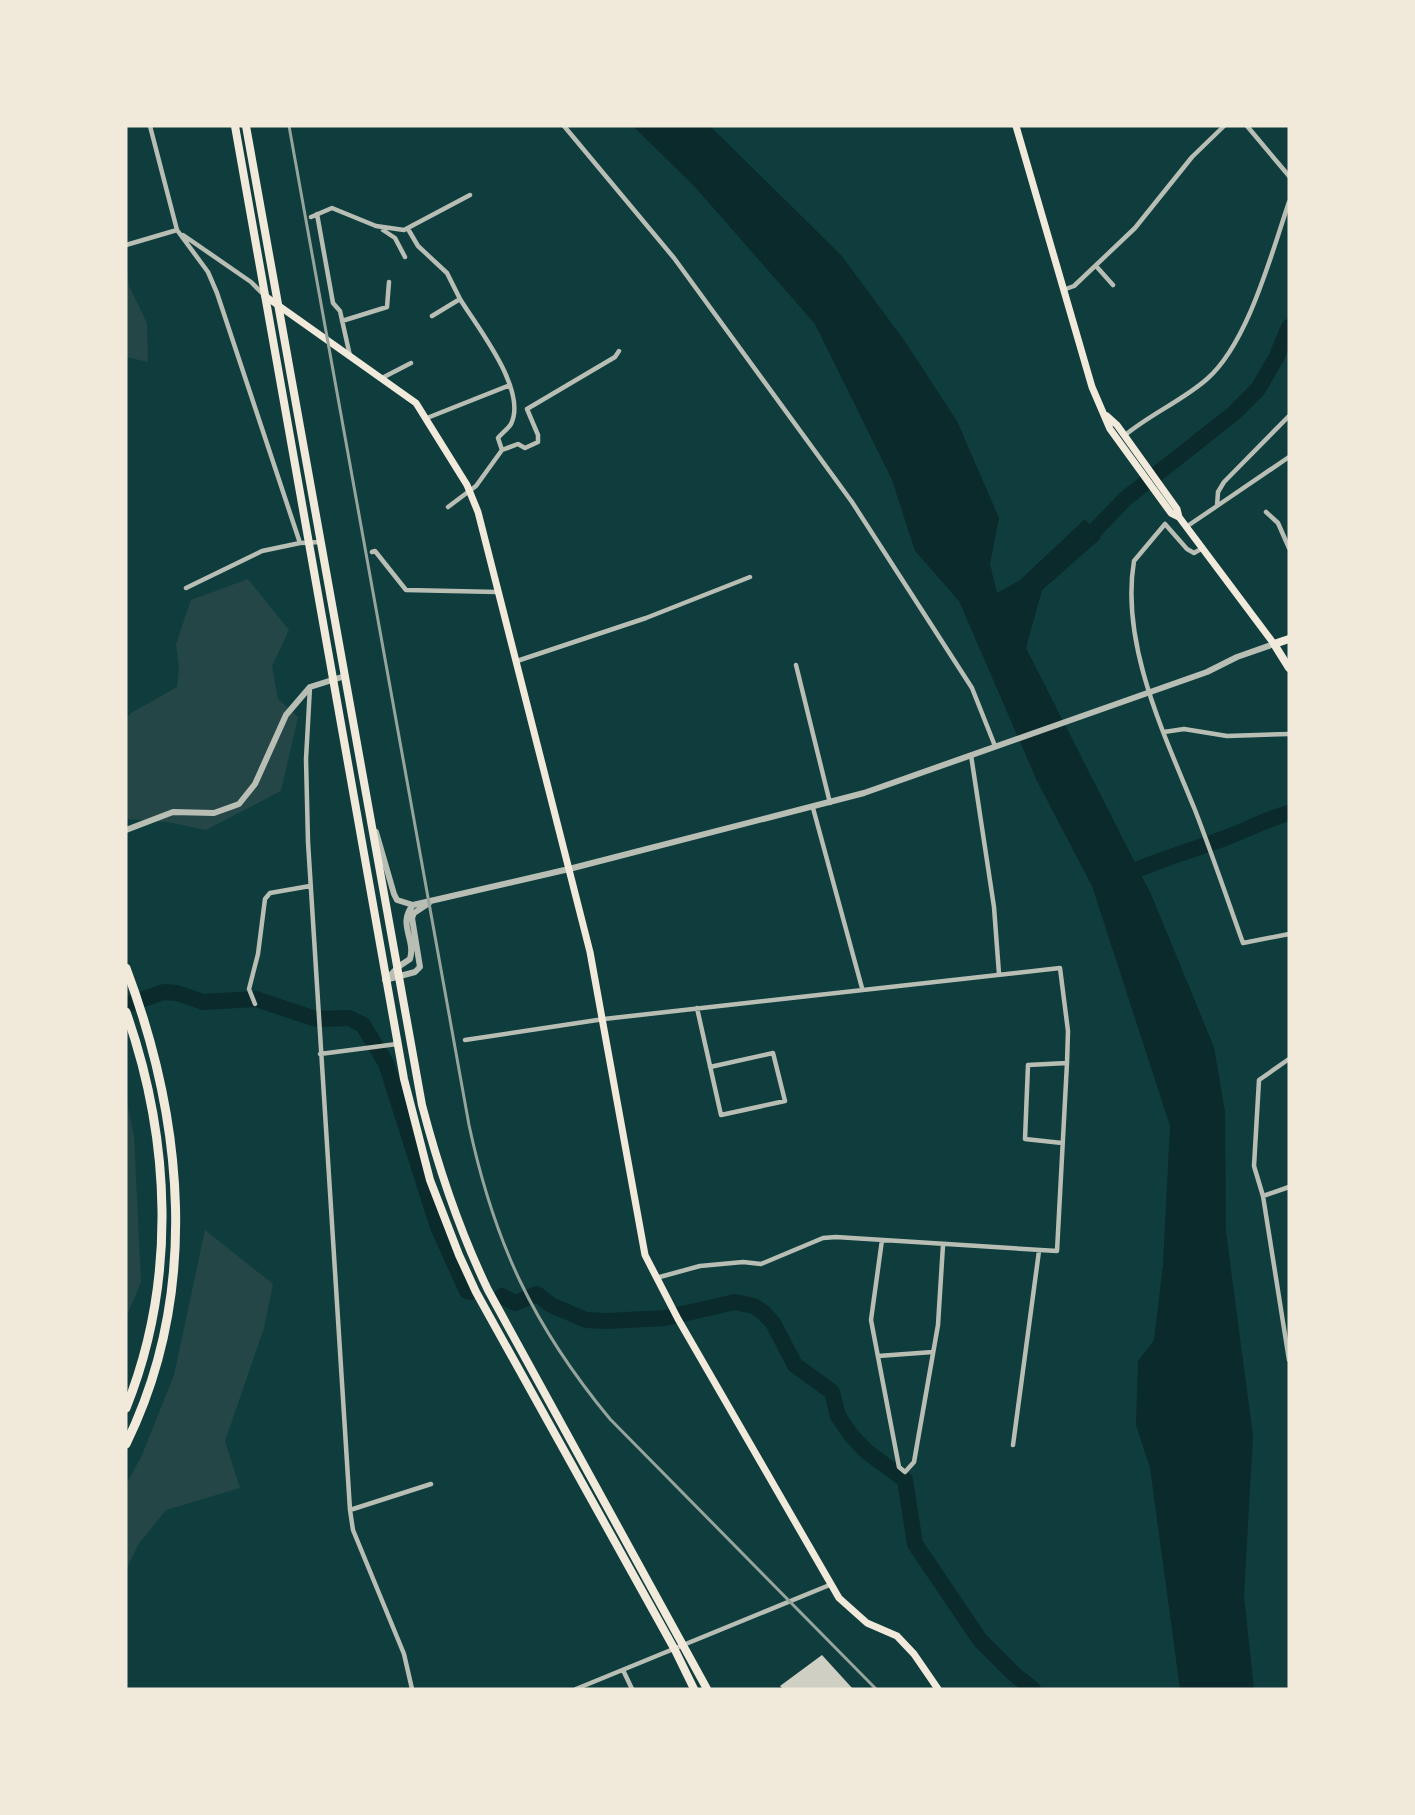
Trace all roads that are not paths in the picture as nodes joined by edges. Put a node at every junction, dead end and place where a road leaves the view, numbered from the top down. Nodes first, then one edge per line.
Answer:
1 (150, 126) edge
2 (235, 126) edge
3 (246, 126) edge
4 (564, 126) edge
5 (1016, 126) edge
6 (1224, 126) edge
7 (1247, 126) edge
8 (1289, 176) edge
9 (470, 195) dead end
10 (1289, 202) edge
11 (317, 214) junction
12 (311, 217) dead end
13 (381, 227) junction
14 (408, 229) junction
15 (177, 230) junction
16 (126, 245) edge
17 (405, 257) dead end
18 (1096, 266) junction
19 (389, 282) dead end
20 (1113, 285) dead end
21 (1063, 290) junction
22 (265, 296) junction
23 (460, 299) junction
24 (277, 307) junction
25 (432, 316) dead end
26 (342, 321) junction
27 (619, 351) dead end
28 (350, 356) junction
29 (411, 363) dead end
30 (382, 378) junction
31 (510, 385) junction
32 (1289, 416) edge
33 (427, 418) junction
34 (1124, 441) junction
35 (502, 450) junction
36 (1289, 458) edge
37 (470, 492) junction
38 (1217, 506) junction
39 (448, 507) dead end
40 (1266, 512) dead end
41 (1185, 527) junction
42 (321, 542) junction
43 (300, 543) junction
44 (309, 543) junction
45 (1289, 548) edge
46 (1201, 549) junction
47 (372, 552) dead end
48 (750, 577) dead end
49 (186, 588) dead end
50 (498, 592) junction
51 (1289, 639) edge
52 (1274, 644) junction
53 (517, 661) junction
54 (796, 665) dead end
55 (1289, 668) edge
56 (345, 676) junction
57 (333, 678) junction
58 (310, 687) junction
59 (1149, 692) junction
60 (1164, 732) junction
61 (1289, 734) edge
62 (995, 746) junction
63 (971, 755) junction
64 (830, 803) junction
65 (813, 808) junction
66 (371, 820) junction
67 (126, 830) edge
68 (569, 869) junction
69 (310, 886) junction
70 (429, 903) junction
71 (413, 905) junction
72 (1289, 934) edge
73 (398, 967) junction
74 (126, 968) edge
75 (999, 974) junction
76 (399, 977) junction
77 (385, 980) junction
78 (862, 988) junction
79 (255, 1004) dead end
80 (697, 1008) junction
81 (126, 1012) edge
82 (604, 1019) junction
83 (465, 1040) dead end
84 (397, 1044) junction
85 (320, 1054) junction
86 (1289, 1059) edge
87 (1067, 1063) junction
88 (710, 1067) junction
89 (1062, 1143) junction
90 (1289, 1187) edge
91 (1263, 1196) junction
92 (882, 1240) junction
93 (943, 1245) junction
94 (1039, 1251) junction
95 (656, 1278) junction
96 (1288, 1339) edge
97 (933, 1352) junction
98 (878, 1356) junction
99 (1289, 1360) edge
100 (126, 1408) edge
101 (126, 1444) edge
102 (1013, 1445) dead end
103 (431, 1484) dead end
104 (350, 1510) junction
105 (832, 1584) junction
106 (685, 1646) junction
107 (675, 1650) junction
108 (623, 1670) junction
109 (412, 1689) edge
110 (576, 1689) edge
111 (632, 1689) edge
112 (694, 1689) edge
113 (707, 1689) edge
114 (938, 1689) edge

1 - 15 street
2 - 22 main road
3 - 24 main road
4 - 62 street
5 - 21 main road
6 - 18 street
7 - 8 street
9 - 14 street
10 - 34 street
11 - 12 street
11 - 13 street
11 - 26 street
13 - 14 street
13 - 17 street
14 - 23 street
15 - 16 street
15 - 22 street
15 - 43 street
18 - 20 street
18 - 21 street
19 - 26 street
21 - 34 main road
22 - 24 main road
22 - 44 main road
23 - 25 street
23 - 31 street
24 - 28 main road
24 - 42 main road
26 - 28 street
27 - 35 street
28 - 30 main road
29 - 30 street
30 - 33 main road
31 - 33 street
31 - 35 street
32 - 38 street
33 - 37 main road
34 - 41 main road
35 - 37 street
36 - 38 street
37 - 39 street
37 - 50 main road
38 - 41 street
40 - 45 street
41 - 46 main road
42 - 44 street
42 - 56 main road
43 - 44 street
43 - 49 street
44 - 57 main road
46 - 52 main road
46 - 59 street
47 - 50 street
48 - 53 street
50 - 53 main road
51 - 52 main road
52 - 55 main road
52 - 59 street
53 - 68 main road
54 - 64 street
56 - 57 street
56 - 66 main road
57 - 58 street
57 - 77 main road
58 - 67 street
58 - 69 street
59 - 60 street
59 - 62 street
60 - 61 street
60 - 72 street
62 - 63 street
63 - 64 street
63 - 75 street
64 - 65 street
65 - 68 street
65 - 78 street
66 - 71 street
66 - 73 main road
68 - 70 street
68 - 82 main road
69 - 79 street
69 - 85 street
70 - 71 street
70 - 76 street
71 - 73 street
73 - 76 main road
73 - 77 street
74 - 101 highway
75 - 78 street
75 - 87 street
76 - 77 street
76 - 106 main road
77 - 84 main road
78 - 80 street
80 - 82 street
80 - 88 street
81 - 100 highway
82 - 83 street
82 - 95 main road
84 - 85 street
84 - 107 main road
85 - 104 street
86 - 91 street
87 - 89 street
87 - 89 street
88 - 88 street
89 - 94 street
90 - 91 street
91 - 96 street
92 - 93 street
92 - 95 street
92 - 98 street
93 - 94 street
93 - 97 street
94 - 102 street
95 - 105 main road
96 - 99 street
97 - 98 street
97 - 98 street
103 - 104 street
104 - 109 street
105 - 106 street
105 - 114 main road
106 - 107 street
106 - 113 main road
107 - 108 street
107 - 112 main road
108 - 110 street
108 - 111 street

